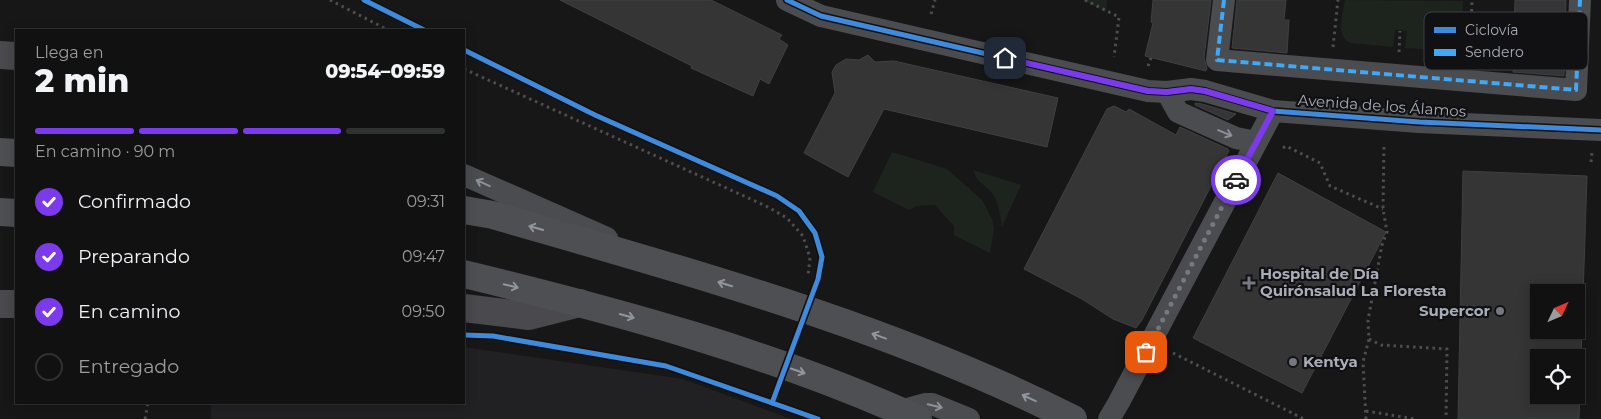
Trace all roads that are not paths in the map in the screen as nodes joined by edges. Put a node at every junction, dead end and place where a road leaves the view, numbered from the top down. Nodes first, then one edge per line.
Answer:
1 (787, 0) edge
2 (1224, 0) edge
3 (0, 55) edge
4 (15, 56) edge
5 (1577, 70) edge
6 (1167, 92) junction
7 (1273, 111) junction
8 (1601, 130) edge
9 (1256, 142) junction
10 (0, 152) edge
11 (15, 152) edge
12 (465, 174) edge
13 (465, 210) edge
14 (0, 212) edge
15 (15, 213) edge
16 (672, 267) junction
17 (465, 274) edge
18 (580, 303) junction
19 (0, 304) edge
20 (15, 304) edge
21 (465, 308) edge
22 (909, 415) edge
23 (969, 419) edge
24 (1074, 419) edge
25 (1109, 419) edge

1 - 6 street, Avenida de los Álamos
2 - 5 street
3 - 4 street
6 - 7 street, Avenida de los Álamos
6 -> 9 street
7 - 8 street, Avenida de los Álamos
7 - 9 street
9 - 25 street
10 - 11 main road
16 -> 12 street
16 -> 13 main road
14 - 15 main road
24 -> 16 main road
17 -> 18 main road
18 - 21 street
18 -> 22 main road
19 - 20 street
22 -> 23 street

